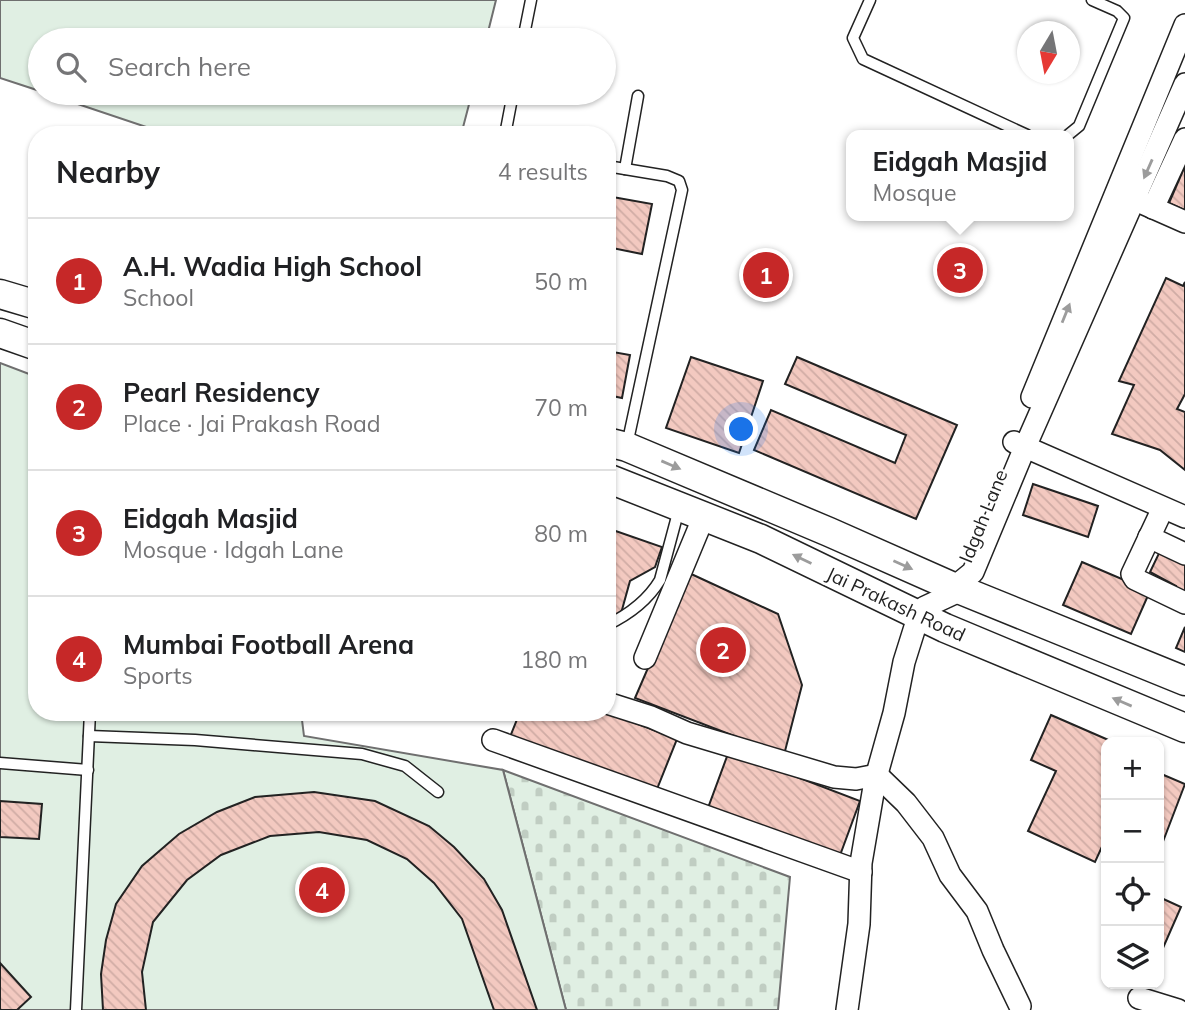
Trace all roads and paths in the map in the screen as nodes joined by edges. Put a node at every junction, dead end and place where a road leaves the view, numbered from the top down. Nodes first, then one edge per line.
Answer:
1 (531, 0) edge
2 (870, 0) edge
3 (1092, 0) edge
4 (1185, 25) edge
5 (525, 28) edge
6 (1185, 84) edge
7 (638, 96) dead end
8 (1154, 97) junction
9 (511, 105) edge
10 (1180, 108) edge
11 (507, 126) edge
12 (1016, 130) edge
13 (1074, 130) edge
14 (1160, 141) junction
15 (1183, 144) edge
16 (616, 168) edge
17 (625, 169) junction
18 (1144, 204) junction
19 (1115, 218) junction
20 (1185, 222) edge
21 (0, 294) edge
22 (28, 302) edge
23 (0, 333) edge
24 (28, 342) edge
25 (1019, 444) junction
26 (617, 445) edge
27 (616, 481) edge
28 (1163, 508) junction
29 (692, 511) junction
30 (1185, 517) edge
31 (1149, 537) junction
32 (1185, 554) edge
33 (961, 585) junction
34 (1185, 603) edge
35 (918, 615) junction
36 (616, 621) edge
37 (645, 658) dead end
38 (1185, 681) edge
39 (616, 706) edge
40 (90, 721) edge
41 (1185, 728) edge
42 (89, 736) junction
43 (493, 740) dead end
44 (0, 763) edge
45 (88, 771) junction
46 (877, 775) junction
47 (438, 792) dead end
48 (861, 872) junction
49 (1139, 998) dead end
50 (1020, 1006) dead end
51 (76, 1010) edge
52 (847, 1010) edge
53 (1178, 1010) edge

1 - 5 lane
2 - 12 lane
3 - 13 lane
4 - 8 street, Idgah Lane
6 - 10 street, Idgah Lane
7 - 17 lane
8 - 10 street
8 - 19 street, Idgah Lane
9 - 11 lane
10 - 14 street, Idgah Lane
14 - 15 street
14 -> 18 street, Idgah Lane
15 - 18 street
16 - 17 lane
17 - 26 lane
18 - 19 street, Idgah Lane
18 - 20 street
19 - 25 street, Idgah Lane
21 - 22 main road
23 - 24 main road
25 - 28 street
25 - 33 street, Idgah Lane
26 -> 33 main road, Jai Prakash Road
27 - 29 main road, Jai Prakash Road
28 - 30 street
28 - 31 street
35 -> 29 main road, Jai Prakash Road
29 - 36 lane
29 - 37 street
31 - 32 street
31 - 34 street
33 - 35 street
33 - 38 main road, Jai Prakash Road
41 -> 35 main road, Jai Prakash Road
35 - 46 street
39 - 46 street
40 - 42 lane
42 - 45 lane
42 - 47 lane
43 - 48 street
44 - 45 lane
45 - 51 lane
46 - 48 street
46 - 50 street
48 - 52 street
49 - 53 street

